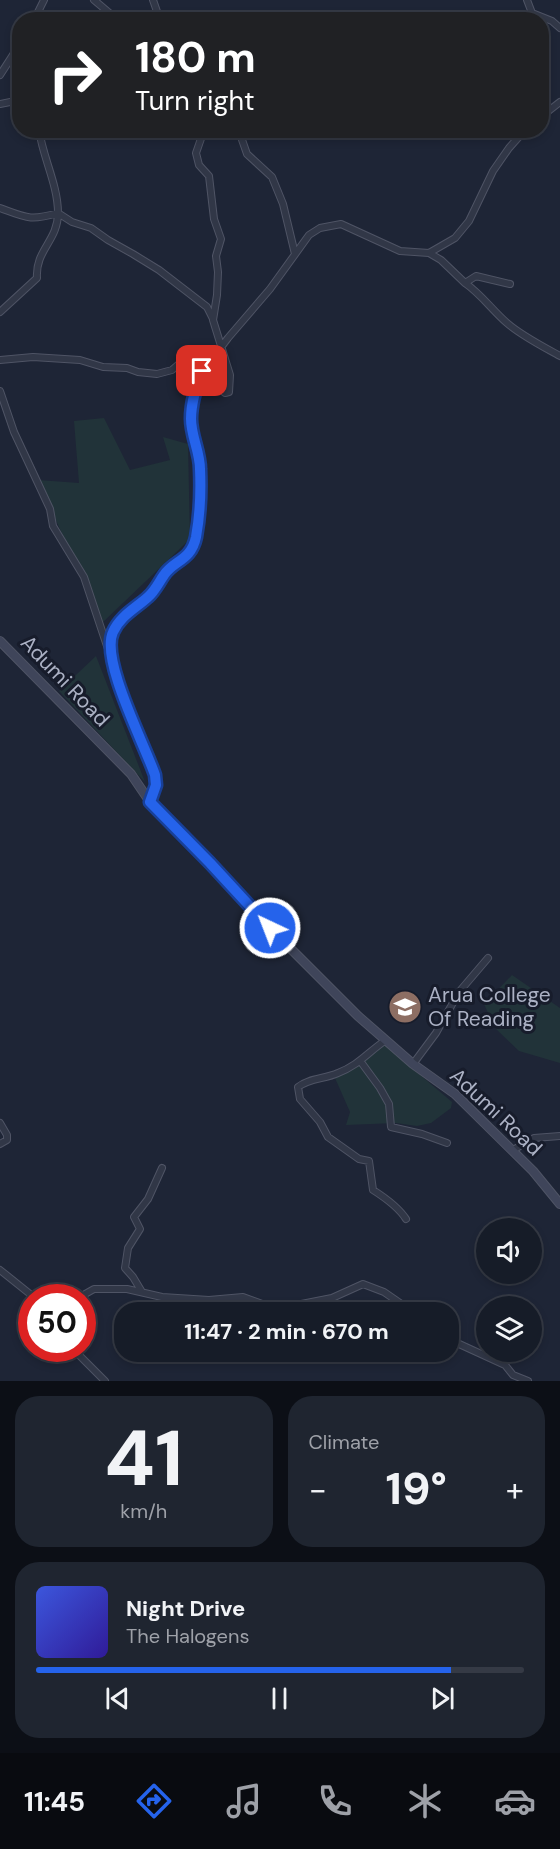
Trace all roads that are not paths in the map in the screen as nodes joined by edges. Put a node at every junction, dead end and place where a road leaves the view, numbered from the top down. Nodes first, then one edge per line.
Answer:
1 (94, 0) edge
2 (108, 12) edge
3 (12, 56) edge
4 (0, 75) edge
5 (40, 138) edge
6 (201, 138) edge
7 (241, 138) edge
8 (518, 138) edge
9 (0, 208) edge
10 (58, 213) junction
11 (429, 253) junction
12 (295, 254) junction
13 (465, 283) junction
14 (510, 284) dead end
15 (0, 312) edge
16 (213, 320) junction
17 (222, 346) junction
18 (560, 356) edge
19 (0, 360) edge
20 (202, 371) junction
21 (0, 391) edge
22 (0, 641) edge
23 (113, 663) junction
24 (150, 802) junction
25 (488, 958) dead end
26 (386, 1040) junction
27 (361, 1062) junction
28 (413, 1064) junction
29 (0, 1123) edge
30 (560, 1136) edge
31 (447, 1143) dead end
32 (0, 1144) edge
33 (513, 1150) junction
34 (162, 1168) dead end
35 (556, 1194) edge
36 (560, 1204) edge
37 (406, 1219) dead end
38 (0, 1270) edge
39 (18, 1284) edge
40 (96, 1289) edge
41 (142, 1292) junction
42 (257, 1302) edge
43 (312, 1302) edge
44 (398, 1302) edge
45 (459, 1345) edge
46 (86, 1362) edge
47 (105, 1381) edge
48 (528, 1381) edge

1 - 2 street
3 - 4 street
5 - 10 street
6 - 16 street
7 - 12 street
8 - 11 street
9 - 10 street
10 - 15 street
10 - 16 street
11 - 12 street
11 - 13 street
12 - 17 street
13 - 14 street
13 - 18 street
16 - 17 street
17 - 20 street
17 - 20 street
19 - 20 street
20 - 23 street
21 - 23 street
22 - 24 main road, Adumi Road
23 - 24 street
24 - 26 main road, Adumi Road
25 - 28 street
26 - 27 street
26 - 28 main road, Adumi Road
27 - 31 street
27 - 37 street
28 - 33 main road, Adumi Road
29 - 32 street
30 - 33 street
33 - 35 main road, Adumi Road
34 - 41 street
35 - 36 main road, Adumi Road
38 - 39 street
40 - 41 street
41 - 42 street
43 - 44 street
45 - 48 street
46 - 47 street

